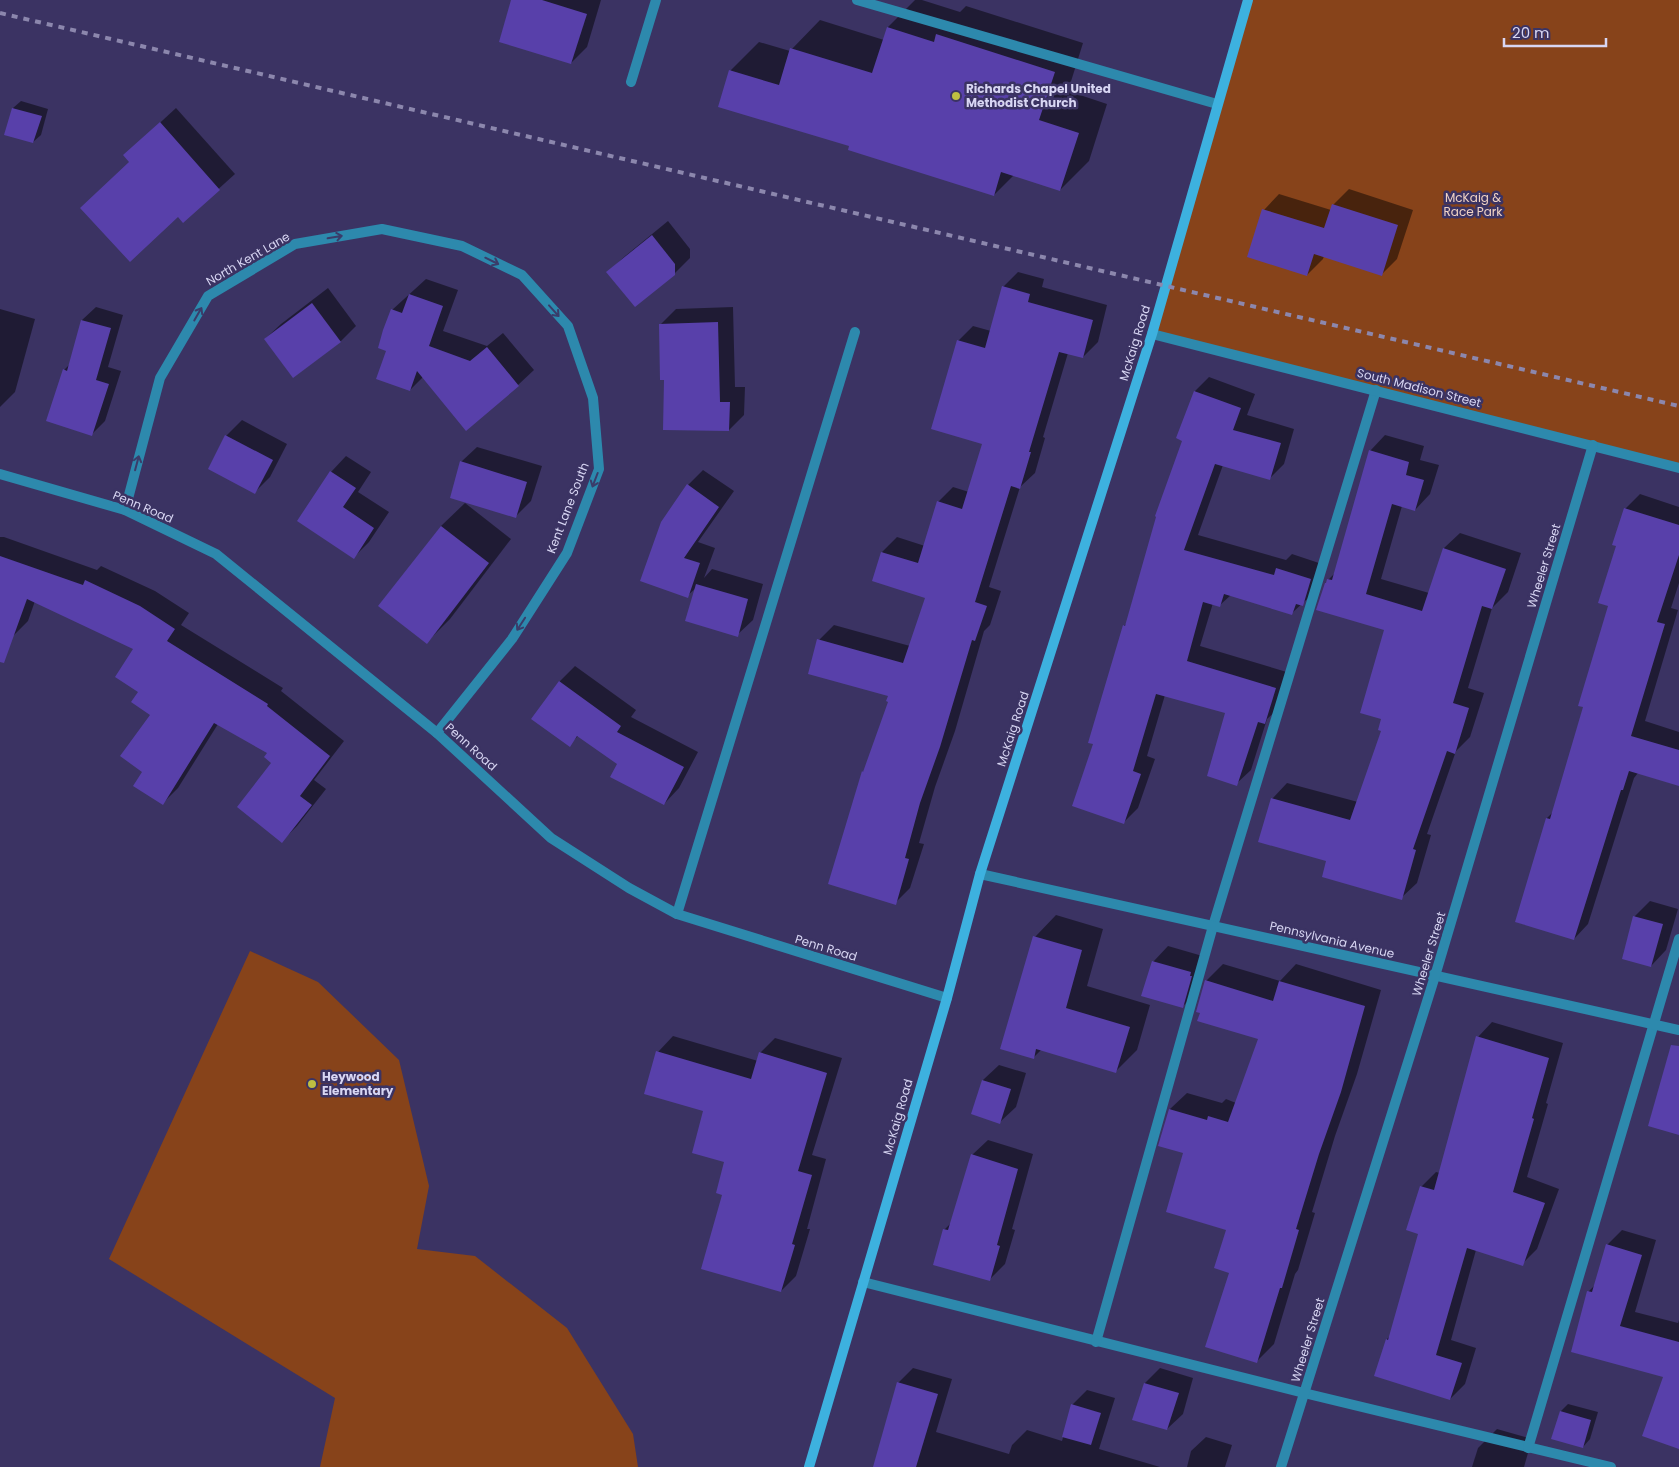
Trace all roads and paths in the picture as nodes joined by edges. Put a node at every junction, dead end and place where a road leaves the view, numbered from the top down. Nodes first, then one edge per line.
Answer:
1 (656, 0) edge
2 (856, 0) edge
3 (1248, 0) edge
4 (631, 82) dead end
5 (1217, 104) junction
6 (522, 275) joint
7 (855, 332) dead end
8 (1152, 334) junction
9 (1376, 390) junction
10 (1593, 445) junction
11 (1679, 468) edge
12 (0, 474) edge
13 (125, 510) junction
14 (437, 732) junction
15 (980, 874) junction
16 (677, 914) junction
17 (1213, 926) junction
18 (1679, 939) edge
19 (1435, 976) junction
20 (946, 998) junction
21 (1653, 1024) junction
22 (1679, 1030) edge
23 (863, 1282) junction
24 (1096, 1342) junction
25 (1304, 1394) junction
26 (1528, 1448) junction
27 (809, 1467) edge
28 (1281, 1467) edge
29 (1611, 1467) edge

1 - 4 street
2 - 5 street
3 - 5 street, McKaig Road
5 - 8 street, McKaig Road
13 -> 6 street, North Kent Lane
6 -> 14 street, Kent Lane South
7 - 16 street
8 - 9 street, South Madison Street
8 - 15 street, McKaig Road
9 - 10 street, South Madison Street
9 - 17 street
10 - 11 street, South Madison Street
10 - 19 street, Wheeler Street
12 - 13 street, Penn Road
13 - 14 street, Penn Road
14 - 16 street, Penn Road
15 - 17 street, Pennsylvania Avenue
15 - 20 street, McKaig Road
16 - 20 street, Penn Road
17 - 19 street, Pennsylvania Avenue
17 - 24 street
18 - 21 street
19 - 21 street, Pennsylvania Avenue
19 - 25 street, Wheeler Street
20 - 23 street, McKaig Road
21 - 22 street, Pennsylvania Avenue
21 - 26 street
23 - 24 street
23 - 27 street, McKaig Road
24 - 25 street
25 - 26 street
25 - 28 street, Wheeler Street
26 - 29 street

